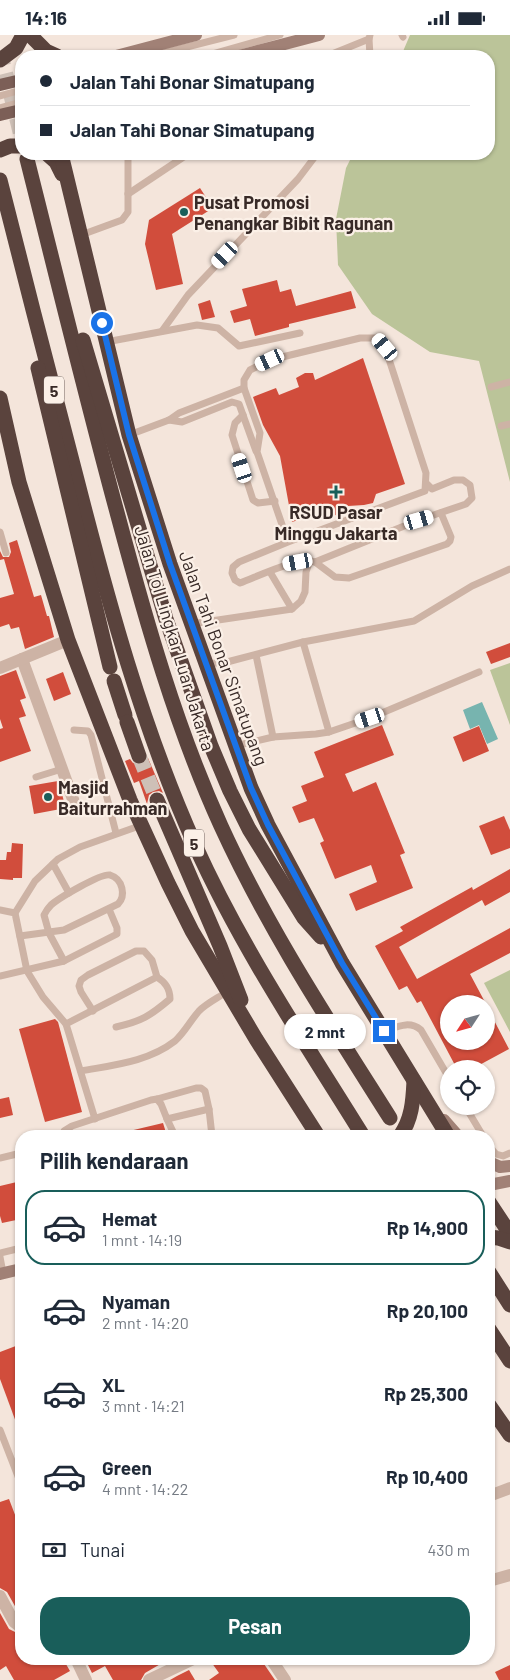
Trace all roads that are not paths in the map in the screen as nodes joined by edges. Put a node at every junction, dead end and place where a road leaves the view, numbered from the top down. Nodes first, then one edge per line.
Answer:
1 (23, 35) edge
2 (31, 35) edge
3 (196, 35) edge
4 (234, 35) edge
5 (280, 35) edge
6 (319, 35) edge
7 (370, 37) edge
8 (35, 50) edge
9 (45, 50) edge
10 (139, 50) edge
11 (175, 50) edge
12 (226, 50) edge
13 (262, 50) edge
14 (343, 50) edge
15 (370, 50) edge
16 (0, 59) edge
17 (15, 81) edge
18 (0, 85) edge
19 (15, 92) edge
20 (0, 96) edge
21 (15, 104) edge
22 (0, 108) edge
23 (15, 111) edge
24 (0, 115) edge
25 (15, 148) edge
26 (0, 150) edge
27 (26, 160) edge
28 (54, 160) edge
29 (64, 160) edge
30 (128, 160) edge
31 (179, 160) edge
32 (312, 160) edge
33 (0, 180) edge
34 (68, 184) junction
35 (128, 194) junction
36 (44, 225) junction
37 (81, 235) junction
38 (30, 300) junction
39 (162, 331) junction
40 (300, 333) dead end
41 (106, 342) junction
42 (510, 382) edge
43 (491, 387) dead end
44 (244, 388) junction
45 (0, 398) edge
46 (243, 415) junction
47 (169, 419) junction
48 (510, 424) edge
49 (501, 426) dead end
50 (3, 428) edge
51 (129, 435) junction
52 (257, 452) junction
53 (426, 483) junction
54 (275, 501) junction
55 (441, 513) junction
56 (0, 532) edge
57 (288, 542) junction
58 (6, 553) dead end
59 (313, 561) junction
60 (510, 569) edge
61 (270, 572) junction
62 (292, 609) junction
63 (190, 624) junction
64 (68, 640) junction
65 (303, 642) junction
66 (256, 655) junction
67 (22, 659) junction
68 (205, 664) junction
69 (0, 668) edge
70 (479, 672) dead end
71 (74, 730) dead end
72 (329, 732) junction
73 (273, 737) junction
74 (235, 746) junction
75 (139, 756) tunnel mouth
76 (62, 769) junction
77 (36, 777) dead end
78 (157, 800) tunnel mouth
79 (74, 801) dead end
80 (142, 825) junction
81 (116, 833) junction
82 (53, 865) junction
83 (69, 893) junction
84 (109, 909) junction
85 (0, 910) edge
86 (15, 913) junction
87 (49, 933) junction
88 (20, 936) junction
89 (64, 961) junction
90 (342, 963) junction
91 (27, 971) junction
92 (0, 977) edge
93 (157, 977) junction
94 (222, 995) junction
95 (93, 1011) junction
96 (66, 1024) junction
97 (116, 1027) dead end
98 (384, 1031) junction
99 (256, 1039) junction
100 (440, 1063) edge
101 (81, 1071) junction
102 (414, 1081) junction
103 (425, 1097) junction
104 (157, 1099) junction
105 (209, 1109) junction
106 (470, 1115) edge
107 (390, 1118) dead end
108 (95, 1119) junction
109 (167, 1119) junction
110 (65, 1130) edge
111 (172, 1130) edge
112 (211, 1130) edge
113 (316, 1130) edge
114 (359, 1130) edge
115 (404, 1130) edge
116 (444, 1130) edge
117 (453, 1130) edge
118 (479, 1130) edge
119 (495, 1153) edge
120 (510, 1153) edge
121 (15, 1154) edge
122 (0, 1158) edge
123 (495, 1165) edge
124 (510, 1166) edge
125 (510, 1181) edge
126 (495, 1184) edge
127 (495, 1211) edge
128 (510, 1234) edge
129 (495, 1237) edge
130 (510, 1242) edge
131 (15, 1249) edge
132 (0, 1253) edge
133 (0, 1257) edge
134 (15, 1271) edge
135 (2, 1274) edge
136 (495, 1281) edge
137 (510, 1305) edge
138 (495, 1338) edge
139 (510, 1361) edge
140 (495, 1414) edge
141 (0, 1430) edge
142 (510, 1435) edge
143 (15, 1469) edge
144 (510, 1488) edge
145 (495, 1494) edge
146 (510, 1575) edge
147 (495, 1579) edge
148 (0, 1596) edge
149 (15, 1623) edge
150 (79, 1665) edge
151 (180, 1665) edge
152 (275, 1665) edge
153 (86, 1680) edge
154 (149, 1680) edge
155 (284, 1680) edge

1 - 16 highway
2 - 8 highway
2 - 9 highway
3 - 10 main road
4 - 11 lane
5 - 12 lane
6 - 13 main road
7 - 14 lane
7 - 15 lane
17 - 18 main road
19 - 20 lane
21 - 22 lane
23 - 24 main road
25 - 26 highway
27 - 36 highway, Jalan Tol Lingkar Luar Jakarta / 5
28 - 34 highway
29 - 34 highway, Jalan Tahi Bonar Simatupang
30 - 35 lane
31 - 35 lane
32 - 39 lane
33 - 38 highway, 5
34 - 37 highway, Jalan Tahi Bonar Simatupang
35 - 37 lane
36 - 90 highway
36 - 107 highway, Jalan Tol Lingkar Luar Jakarta / 5
37 - 41 highway, Jalan Tahi Bonar Simatupang
38 - 75 highway
38 - 114 highway, 5
39 - 40 lane
39 - 41 lane
41 - 51 highway, Jalan Tahi Bonar Simatupang
42 - 43 lane
44 - 47 lane
44 - 52 lane
44 - 53 lane
45 - 50 highway
46 - 47 lane
46 - 52 lane
46 - 54 lane
47 - 51 lane
48 - 49 lane
50 - 64 highway
51 - 63 highway, Jalan Tahi Bonar Simatupang
52 - 54 lane
53 - 55 lane
53 - 57 lane
54 - 57 lane
55 - 59 lane
55 - 59 lane
56 - 58 lane
57 - 61 lane
59 - 61 lane
59 - 62 lane
60 - 65 lane
61 - 62 lane
62 - 63 lane
63 - 68 highway, Jalan Tahi Bonar Simatupang
64 - 67 street
64 - 80 highway
65 - 66 lane
65 - 72 lane
66 - 68 lane
66 - 73 lane
67 - 69 street
67 - 76 street
68 - 74 highway, Jalan Tahi Bonar Simatupang
70 - 72 lane
71 - 81 lane
72 - 73 lane
73 - 74 lane
74 - 90 highway, Jalan Tahi Bonar Simatupang
76 - 77 lane
76 - 79 street
78 - 99 highway
80 - 81 lane
80 - 94 highway
81 - 82 lane
82 - 83 lane
82 - 86 lane
83 - 84 lane
83 - 87 lane
84 - 87 lane
84 - 89 lane
85 - 86 lane
86 - 88 lane
87 - 88 lane
87 - 89 lane
88 - 91 lane
89 - 91 lane
90 - 98 highway, Jalan Tahi Bonar Simatupang
91 - 92 lane
91 - 96 lane
93 - 95 lane
93 - 95 lane
93 - 97 lane
94 - 99 highway
94 - 101 lane
95 - 96 lane
96 - 101 lane
98 - 100 lane
98 - 102 highway, Jalan Tahi Bonar Simatupang
99 - 113 highway
101 - 108 lane
102 - 103 highway, Jalan Tahi Bonar Simatupang
102 - 115 highway
103 - 116 highway, Jalan Tahi Bonar Simatupang
103 - 117 main road
104 - 105 lane
104 - 108 lane
104 - 109 lane
105 - 109 lane
105 - 112 lane
106 - 118 lane
108 - 110 lane
109 - 111 lane
119 - 120 lane
121 - 122 lane
123 - 124 main road
125 - 126 main road
127 - 128 highway
129 - 130 highway
131 - 132 lane
133 - 135 lane
134 - 135 main road
136 - 137 highway
138 - 139 highway
140 - 142 highway
141 - 143 lane
144 - 145 street
146 - 147 street
148 - 149 street
150 - 153 street
151 - 154 street
152 - 155 street

